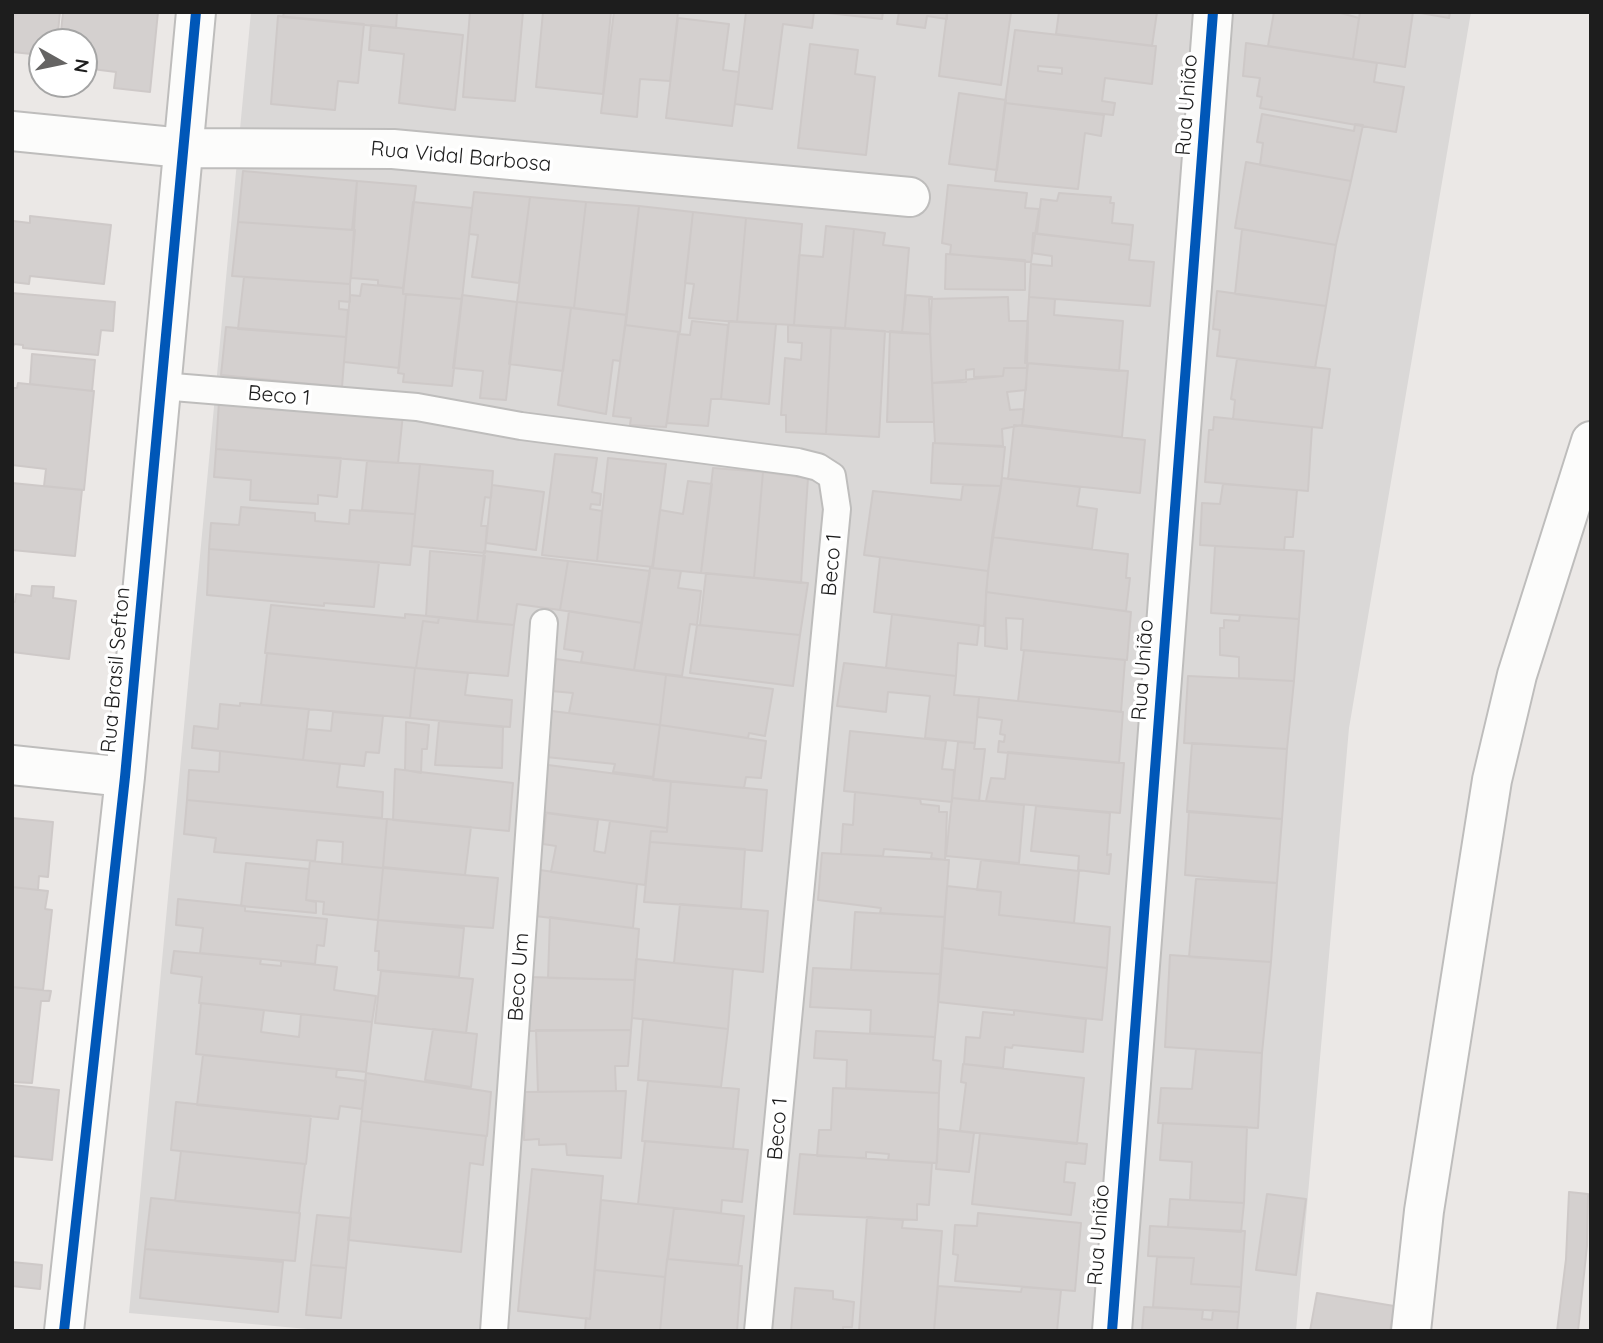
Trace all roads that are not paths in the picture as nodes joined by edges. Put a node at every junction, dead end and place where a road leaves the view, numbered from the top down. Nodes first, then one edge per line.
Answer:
1 (196, 12) edge
2 (1213, 12) edge
3 (12, 131) edge
4 (183, 148) junction
5 (910, 197) dead end
6 (161, 386) junction
7 (1591, 441) edge
8 (544, 623) dead end
9 (12, 765) edge
10 (125, 777) junction
11 (64, 1331) edge
12 (494, 1331) edge
13 (758, 1331) edge
14 (1112, 1331) edge
15 (1411, 1331) edge

1 - 4 street, Rua Brasil Sefton
2 - 14 street, Rua União
3 - 4 street, Rua Vidal Barbosa
4 - 5 street, Rua Vidal Barbosa
4 - 6 street, Rua Brasil Sefton
6 - 10 street, Rua Brasil Sefton
6 - 13 lane, Beco 1
7 - 15 street
8 - 12 lane, Beco Um
9 - 10 street
10 - 11 street, Rua Brasil Sefton

